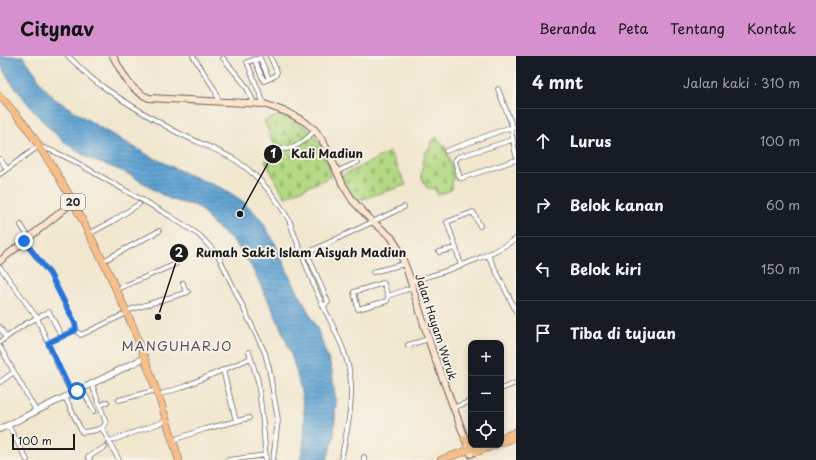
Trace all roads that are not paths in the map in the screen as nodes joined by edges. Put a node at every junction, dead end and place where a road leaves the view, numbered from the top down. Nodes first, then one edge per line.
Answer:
1 (68, 56) edge
2 (113, 56) edge
3 (193, 56) edge
4 (270, 56) edge
5 (223, 58) dead end
6 (254, 59) junction
7 (265, 68) junction
8 (258, 70) junction
9 (251, 73) junction
10 (269, 79) junction
11 (264, 81) junction
12 (256, 85) junction
13 (498, 89) dead end
14 (0, 96) edge
15 (219, 102) junction
16 (254, 104) junction
17 (264, 104) junction
18 (513, 128) edge
19 (315, 130) junction
20 (512, 140) junction
21 (39, 146) junction
22 (278, 148) dead end
23 (446, 150) dead end
24 (516, 156) edge
25 (0, 158) edge
26 (516, 160) edge
27 (358, 162) dead end
28 (7, 169) junction
29 (336, 172) junction
30 (0, 174) edge
31 (73, 202) junction
32 (140, 204) dead end
33 (404, 207) dead end
34 (372, 221) junction
35 (21, 225) dead end
36 (480, 226) dead end
37 (159, 232) dead end
38 (88, 234) junction
39 (27, 239) junction
40 (515, 241) edge
41 (456, 248) junction
42 (439, 252) dead end
43 (488, 255) junction
44 (0, 260) edge
45 (102, 261) junction
46 (176, 264) dead end
47 (404, 264) junction
48 (461, 266) junction
49 (0, 267) edge
50 (373, 272) dead end
51 (183, 283) dead end
52 (411, 285) junction
53 (116, 290) junction
54 (388, 296) junction
55 (324, 306) junction
56 (516, 311) edge
57 (126, 312) junction
58 (37, 318) junction
59 (0, 327) edge
60 (76, 330) junction
61 (62, 337) junction
62 (6, 338) junction
63 (429, 339) junction
64 (0, 342) edge
65 (48, 343) junction
66 (408, 345) dead end
67 (0, 347) edge
68 (249, 352) dead end
69 (144, 358) junction
70 (251, 358) junction
71 (223, 370) junction
72 (14, 372) junction
73 (0, 382) edge
74 (516, 383) edge
75 (92, 384) junction
76 (504, 388) edge
77 (82, 389) junction
78 (157, 392) junction
79 (72, 394) junction
80 (65, 397) junction
81 (119, 400) dead end
82 (107, 402) dead end
83 (468, 402) edge
84 (100, 406) junction
85 (453, 408) junction
86 (36, 411) junction
87 (94, 411) dead end
88 (249, 418) dead end
89 (166, 421) junction
90 (236, 421) junction
91 (8, 425) junction
92 (102, 428) junction
93 (0, 429) edge
94 (516, 432) edge
95 (504, 437) edge
96 (516, 437) edge
97 (465, 439) joint
98 (173, 440) junction
99 (110, 442) junction
100 (468, 442) edge
101 (504, 442) edge
102 (105, 447) dead end
103 (474, 448) edge
104 (266, 455) junction
105 (27, 460) edge
106 (90, 460) edge
107 (119, 460) edge
108 (179, 460) edge
109 (228, 460) edge
110 (266, 460) edge
111 (273, 460) edge
112 (341, 460) edge
113 (442, 460) edge
114 (455, 460) edge

1 - 55 street
2 - 15 main road, Jalan Hayam Wuruk
3 - 15 street
4 - 10 street
5 - 16 street
6 - 7 street
6 - 8 street
6 - 9 street
7 - 8 street
7 - 10 street
8 - 9 street
8 - 11 street
9 - 12 street
10 - 11 street
11 - 12 street
12 - 17 street
13 - 18 street
14 - 21 highway, 20
15 - 16 main road, Jalan Hayam Wuruk
16 - 17 main road, Jalan Hayam Wuruk
17 - 19 main road, Jalan Hayam Wuruk
18 - 20 street
18 - 23 street
19 - 22 street
19 - 29 main road, Jalan Hayam Wuruk
20 - 24 street
20 - 26 street
21 - 28 street
21 - 31 highway, 20
21 - 111 street
25 - 28 street
27 - 29 street
28 - 30 street
29 - 34 main road, Jalan Hayam Wuruk
31 - 38 highway, 20
31 - 39 main road
32 - 38 street
33 - 34 street
34 - 47 main road, Jalan Hayam Wuruk
34 - 55 street
35 - 39 street
36 - 41 street
37 - 45 street
38 - 45 highway, 20
39 - 44 main road
39 - 60 street
40 - 43 street
41 - 42 street
41 - 48 street
43 - 48 street
43 - 56 street
45 - 53 highway, 20
46 - 53 street
47 - 50 street
47 - 52 main road, Jalan Hayam Wuruk
48 - 52 street
49 - 58 street
51 - 57 street
52 - 54 street
52 - 63 main road, Jalan Hayam Wuruk
53 - 57 highway, 20
54 - 54 street
55 - 112 street
57 - 60 street
57 - 69 highway, 20
58 - 61 street
58 - 62 street
58 - 65 street
59 - 62 street
60 - 61 street
61 - 65 street
62 - 64 street
63 - 66 street
63 - 85 main road, Jalan Hayam Wuruk
65 - 79 street
67 - 72 street
68 - 70 street
69 - 75 street
69 - 78 highway, 20
70 - 71 street
70 - 104 street
71 - 78 street
71 - 90 street
72 - 73 street
72 - 86 street
74 - 76 street
75 - 77 street
75 - 84 street
77 - 79 street
77 - 87 street
78 - 81 street
78 - 89 highway, 20
79 - 80 street
80 - 86 street
80 - 92 street
82 - 84 street
83 - 85 street
84 - 92 street
85 - 97 main road, Jalan Hayam Wuruk
86 - 91 street
88 - 90 street
89 - 98 highway, 20
89 - 99 street
90 - 98 street
91 - 93 street
91 - 105 street
92 - 99 street
94 - 95 highway
96 - 101 highway
97 - 100 highway
98 - 108 highway, 20
99 - 107 street
102 - 106 street
103 - 113 highway
103 - 114 highway
104 - 109 street
104 - 110 street

